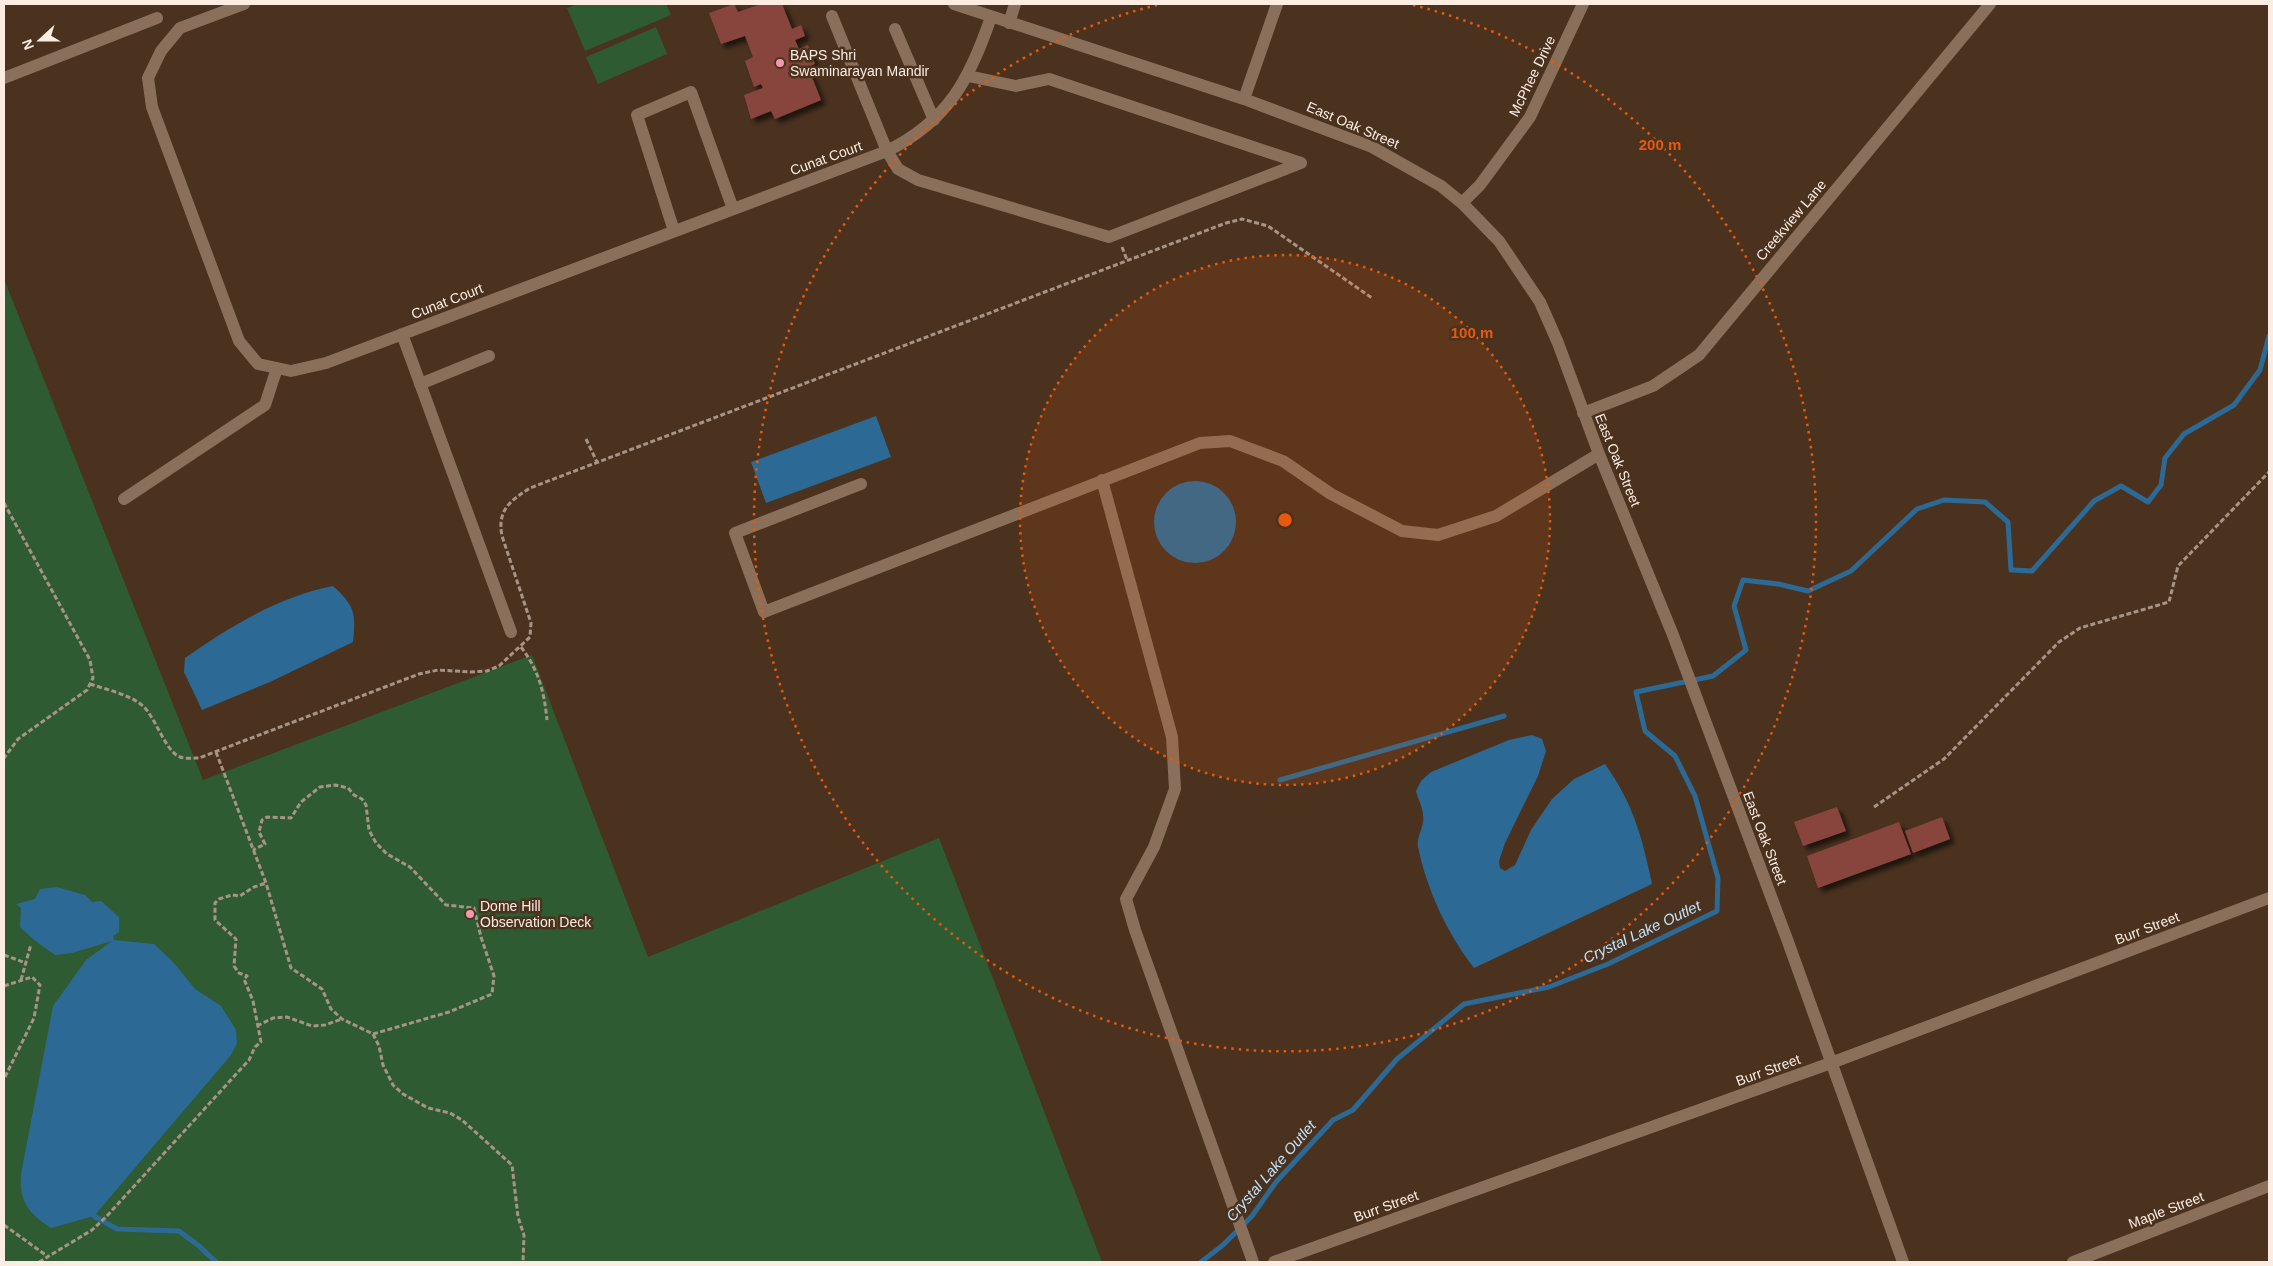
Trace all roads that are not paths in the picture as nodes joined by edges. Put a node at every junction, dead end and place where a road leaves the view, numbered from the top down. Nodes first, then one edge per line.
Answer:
1 (244, 4) edge
2 (954, 4) edge
3 (1015, 4) edge
4 (1277, 4) edge
5 (1583, 4) edge
6 (1990, 4) edge
7 (832, 16) dead end
8 (991, 17) junction
9 (157, 18) dead end
10 (1009, 23) junction
11 (894, 29) dead end
12 (968, 76) junction
13 (4, 78) edge
14 (1244, 99) junction
15 (934, 120) junction
16 (887, 151) junction
17 (1462, 203) junction
18 (733, 209) junction
19 (674, 231) junction
20 (402, 334) junction
21 (489, 356) dead end
22 (277, 368) junction
23 (420, 384) junction
24 (1583, 413) junction
25 (1599, 454) junction
26 (1102, 480) junction
27 (861, 484) dead end
28 (124, 499) dead end
29 (511, 632) dead end
30 (2269, 898) edge
31 (1831, 1063) junction
32 (2269, 1186) edge
33 (1253, 1262) edge
34 (1274, 1262) edge
35 (1903, 1262) edge
36 (2073, 1262) edge

1 - 22 street, Cunat Court
2 - 8 street, East Oak Street
3 - 10 street
4 - 14 street
5 - 17 street, McPhee Drive
6 - 24 street, Creekview Lane
7 - 16 street
8 - 10 street, East Oak Street
8 - 12 street, Cunat Court
9 - 13 street
10 - 14 street, East Oak Street
11 - 15 street
12 - 15 street, Cunat Court
12 - 16 street
14 - 17 street, East Oak Street
15 - 16 street, Cunat Court
16 - 18 street, Cunat Court
17 - 24 street, East Oak Street
18 - 19 street, Cunat Court
18 - 19 street
19 - 20 street, Cunat Court
20 - 22 street, Cunat Court
20 - 23 street
21 - 23 street
22 - 28 street
23 - 29 street
24 - 25 street, East Oak Street
25 - 26 street
25 - 31 street, East Oak Street
26 - 27 street
26 - 33 street
30 - 31 street, Burr Street
31 - 34 street, Burr Street
31 - 35 street, East Oak Street
32 - 36 street, Maple Street

